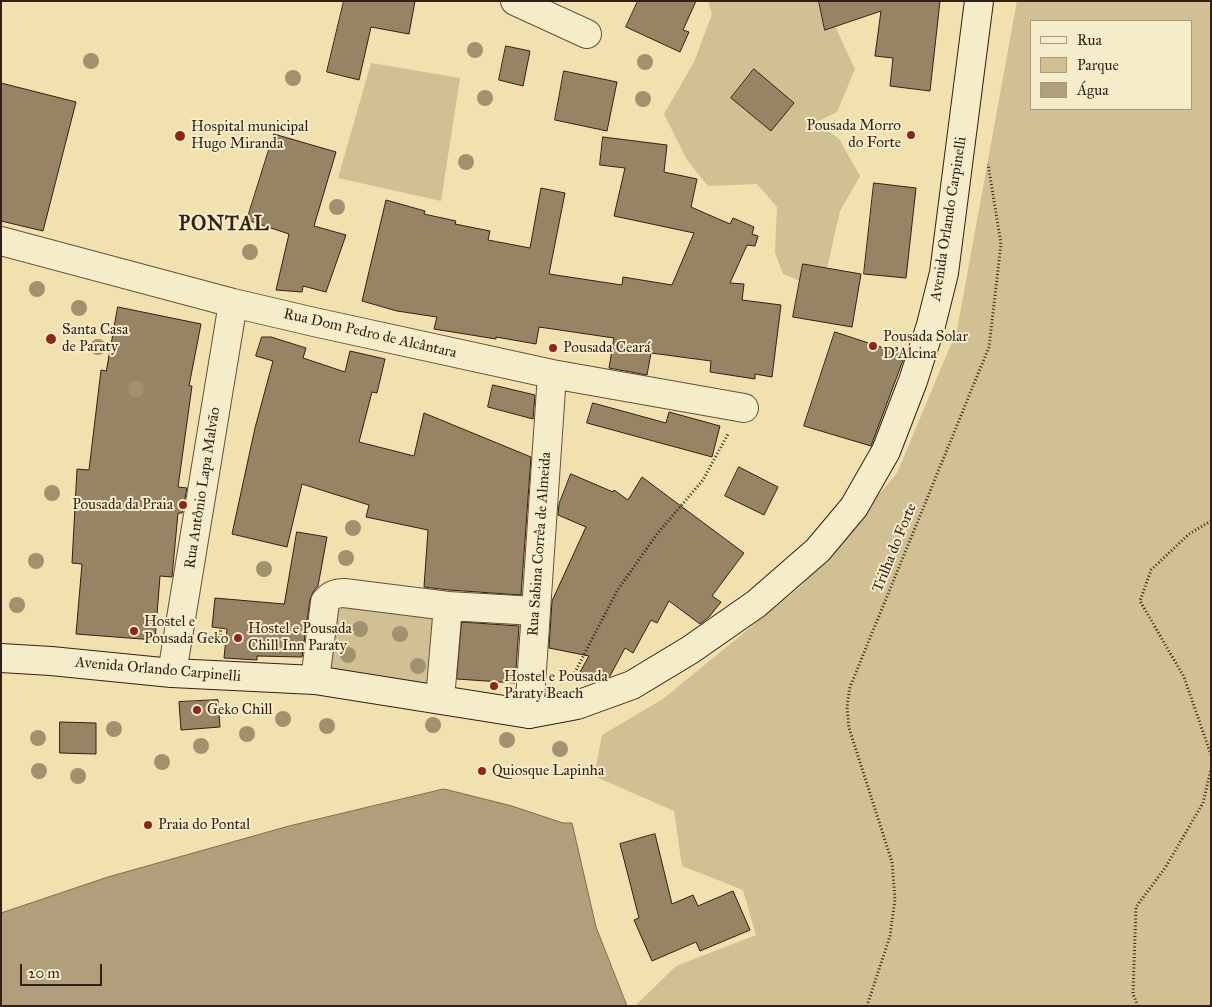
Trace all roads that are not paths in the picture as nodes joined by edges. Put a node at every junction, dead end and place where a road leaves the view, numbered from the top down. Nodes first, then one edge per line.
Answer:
1 (515, 1) edge
2 (980, 1) edge
3 (587, 34) dead end
4 (1, 241) edge
5 (233, 303) junction
6 (552, 374) junction
7 (744, 408) road end
8 (448, 606) junction
9 (535, 611) junction
10 (1, 658) edge
11 (172, 673) junction
12 (315, 680) junction
13 (440, 699) junction
14 (529, 714) junction

1 - 3 street
2 - 14 street, Avenida Orlando Carpinelli
4 - 5 street, Rua Dom Pedro de Alcântara
5 - 6 street, Rua Dom Pedro de Alcântara
5 - 11 street, Rua Antônio Lapa Malvão
6 - 7 street, Rua Dom Pedro de Alcântara
6 - 9 street, Rua Sabina Corrêa de Almeida
8 - 9 street
8 - 12 street
8 - 13 street
9 - 14 street, Rua Sabina Corrêa de Almeida
10 - 11 street, Avenida Orlando Carpinelli
11 - 12 street, Avenida Orlando Carpinelli
12 - 13 street, Avenida Orlando Carpinelli
13 - 14 street, Avenida Orlando Carpinelli

